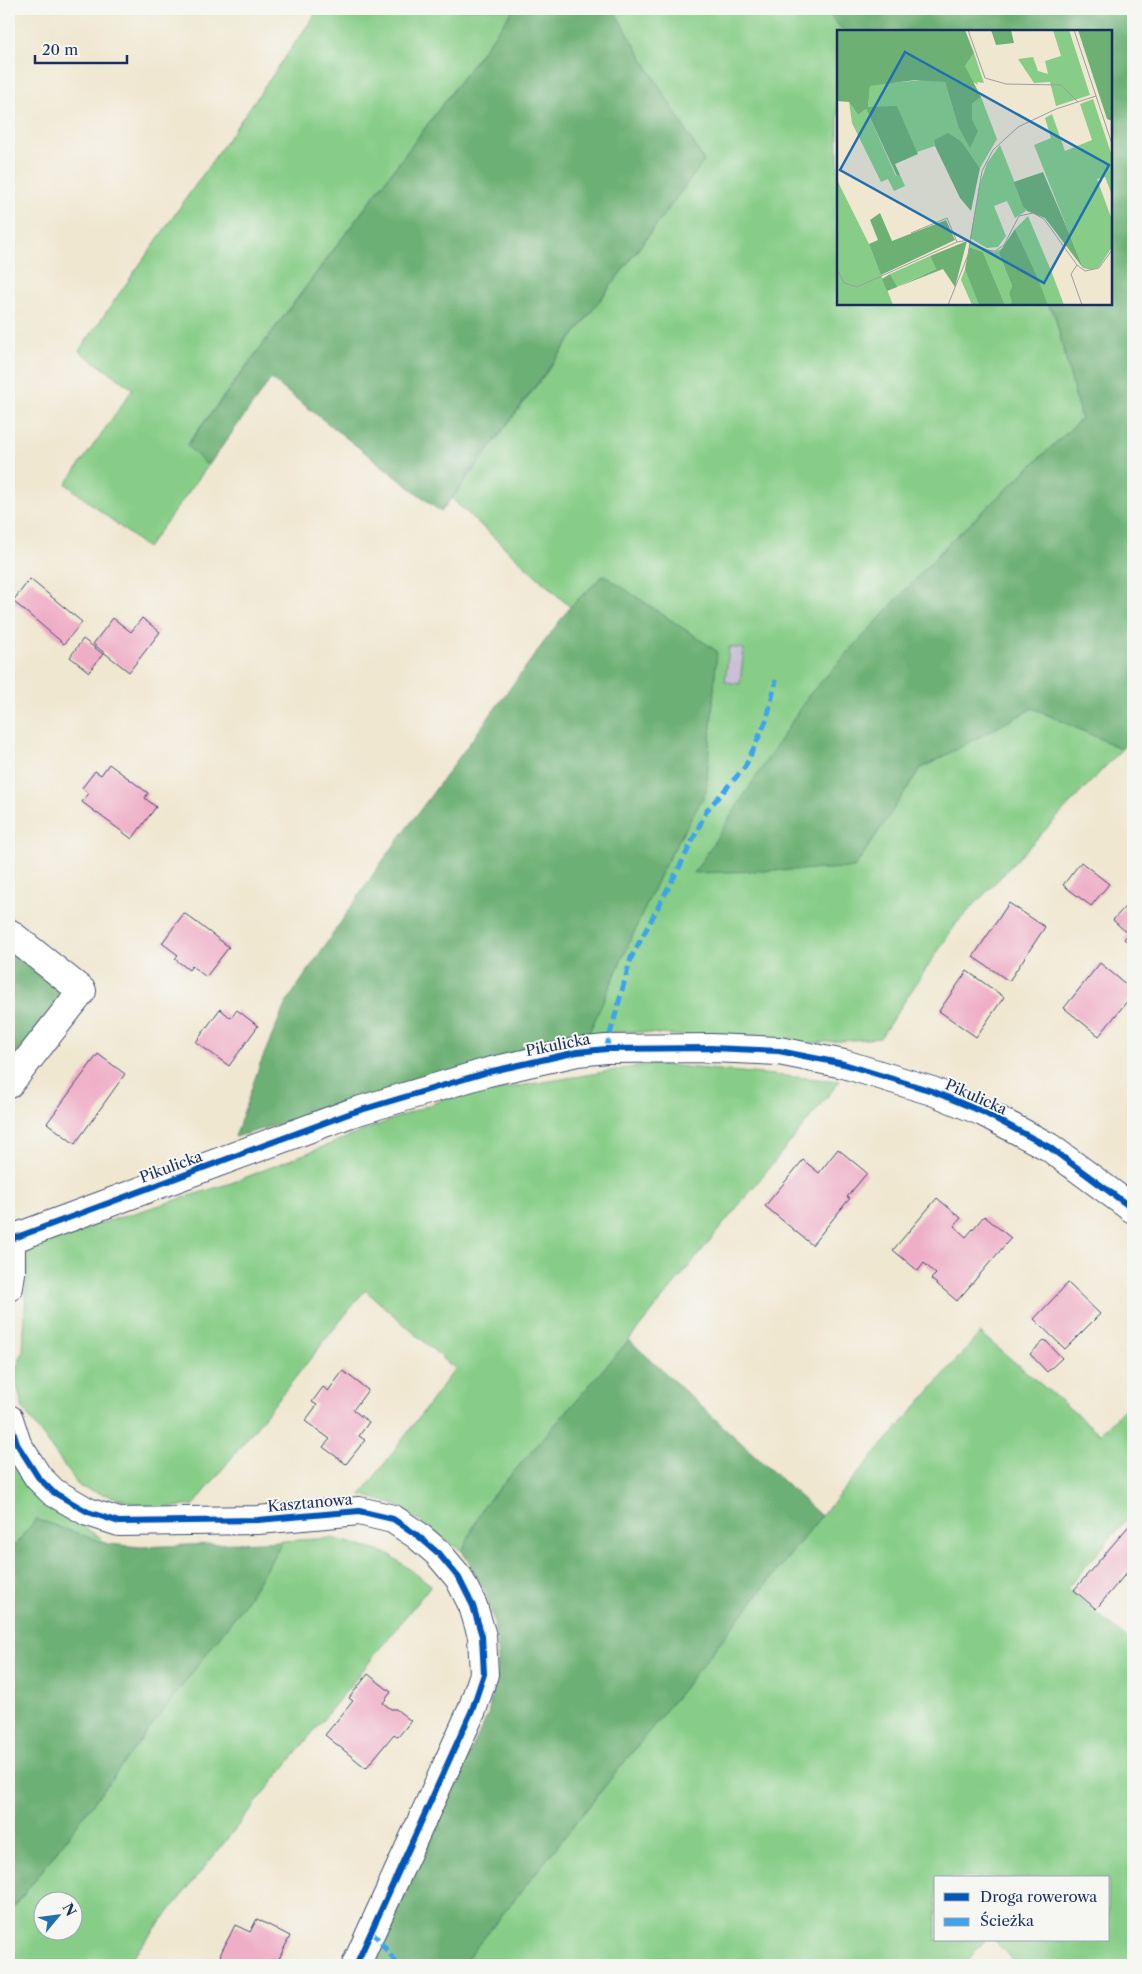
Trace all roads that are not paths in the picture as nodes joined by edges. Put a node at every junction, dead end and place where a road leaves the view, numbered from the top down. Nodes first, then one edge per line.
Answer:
1 (9, 933) edge
2 (9, 1084) edge
3 (1133, 1209) edge
4 (9, 1239) edge
5 (9, 1287) edge
6 (9, 1419) edge
7 (356, 1965) edge

1 - 2 street
3 - 4 street, Pikulicka
4 - 5 street
6 - 7 street, Kasztanowa

